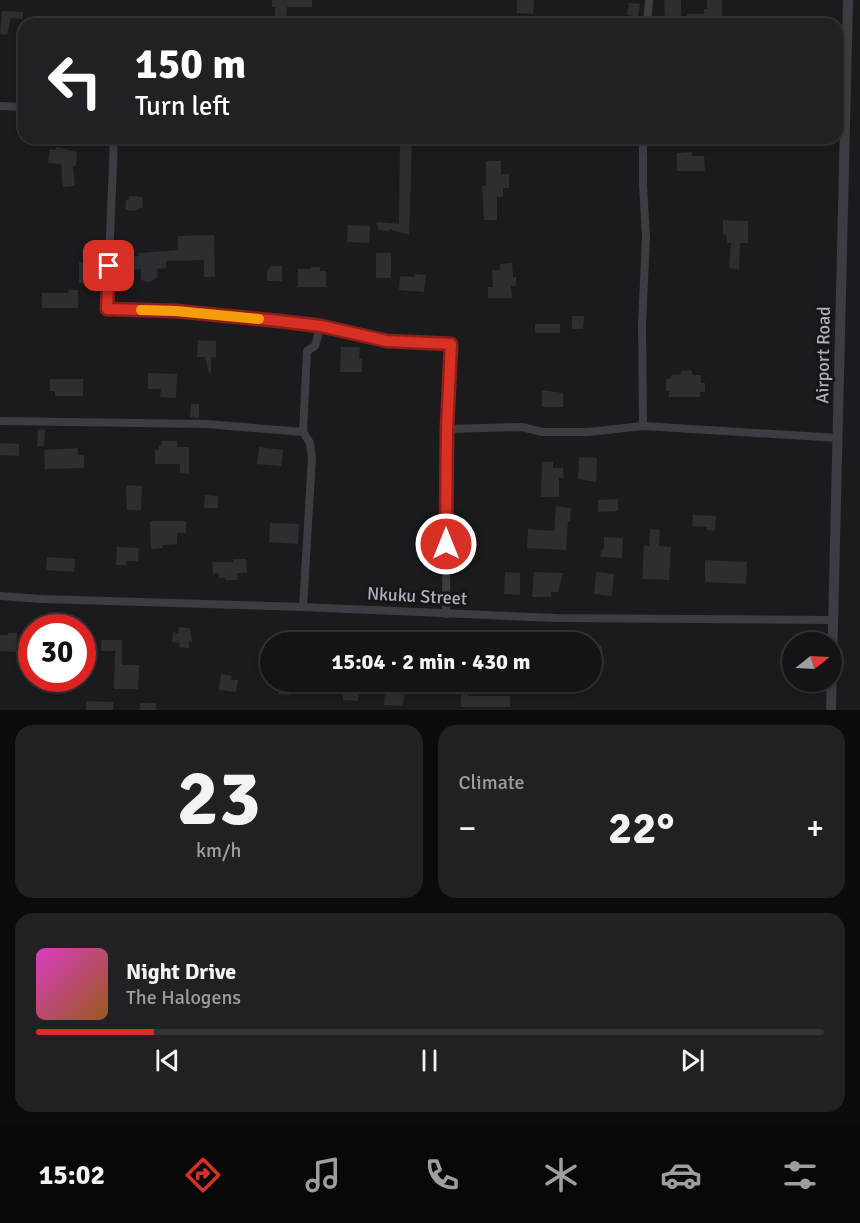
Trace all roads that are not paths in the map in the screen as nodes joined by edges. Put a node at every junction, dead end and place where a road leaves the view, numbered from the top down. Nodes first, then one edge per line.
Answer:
1 (649, 0) edge
2 (848, 0) edge
3 (648, 18) edge
4 (843, 96) edge
5 (0, 106) edge
6 (18, 107) edge
7 (114, 144) edge
8 (643, 144) edge
9 (841, 144) edge
10 (321, 326) junction
11 (0, 421) edge
12 (644, 426) junction
13 (447, 429) junction
14 (303, 432) junction
15 (838, 438) junction
16 (0, 596) edge
17 (303, 607) junction
18 (446, 614) junction
19 (833, 620) junction
20 (831, 710) edge

1 - 3 street
2 - 4 street, Airport Road
5 - 6 street
7 - 10 street
8 - 12 street
9 - 15 street, Airport Road
10 - 13 street
10 - 14 street
11 - 14 street
12 - 13 street
12 - 15 street
13 - 18 street
14 - 17 street
15 - 19 street, Airport Road
16 - 17 street, Nkuku Street
17 - 18 street, Nkuku Street
18 - 19 street, Nkuku Street
19 - 20 street, Airport Road

